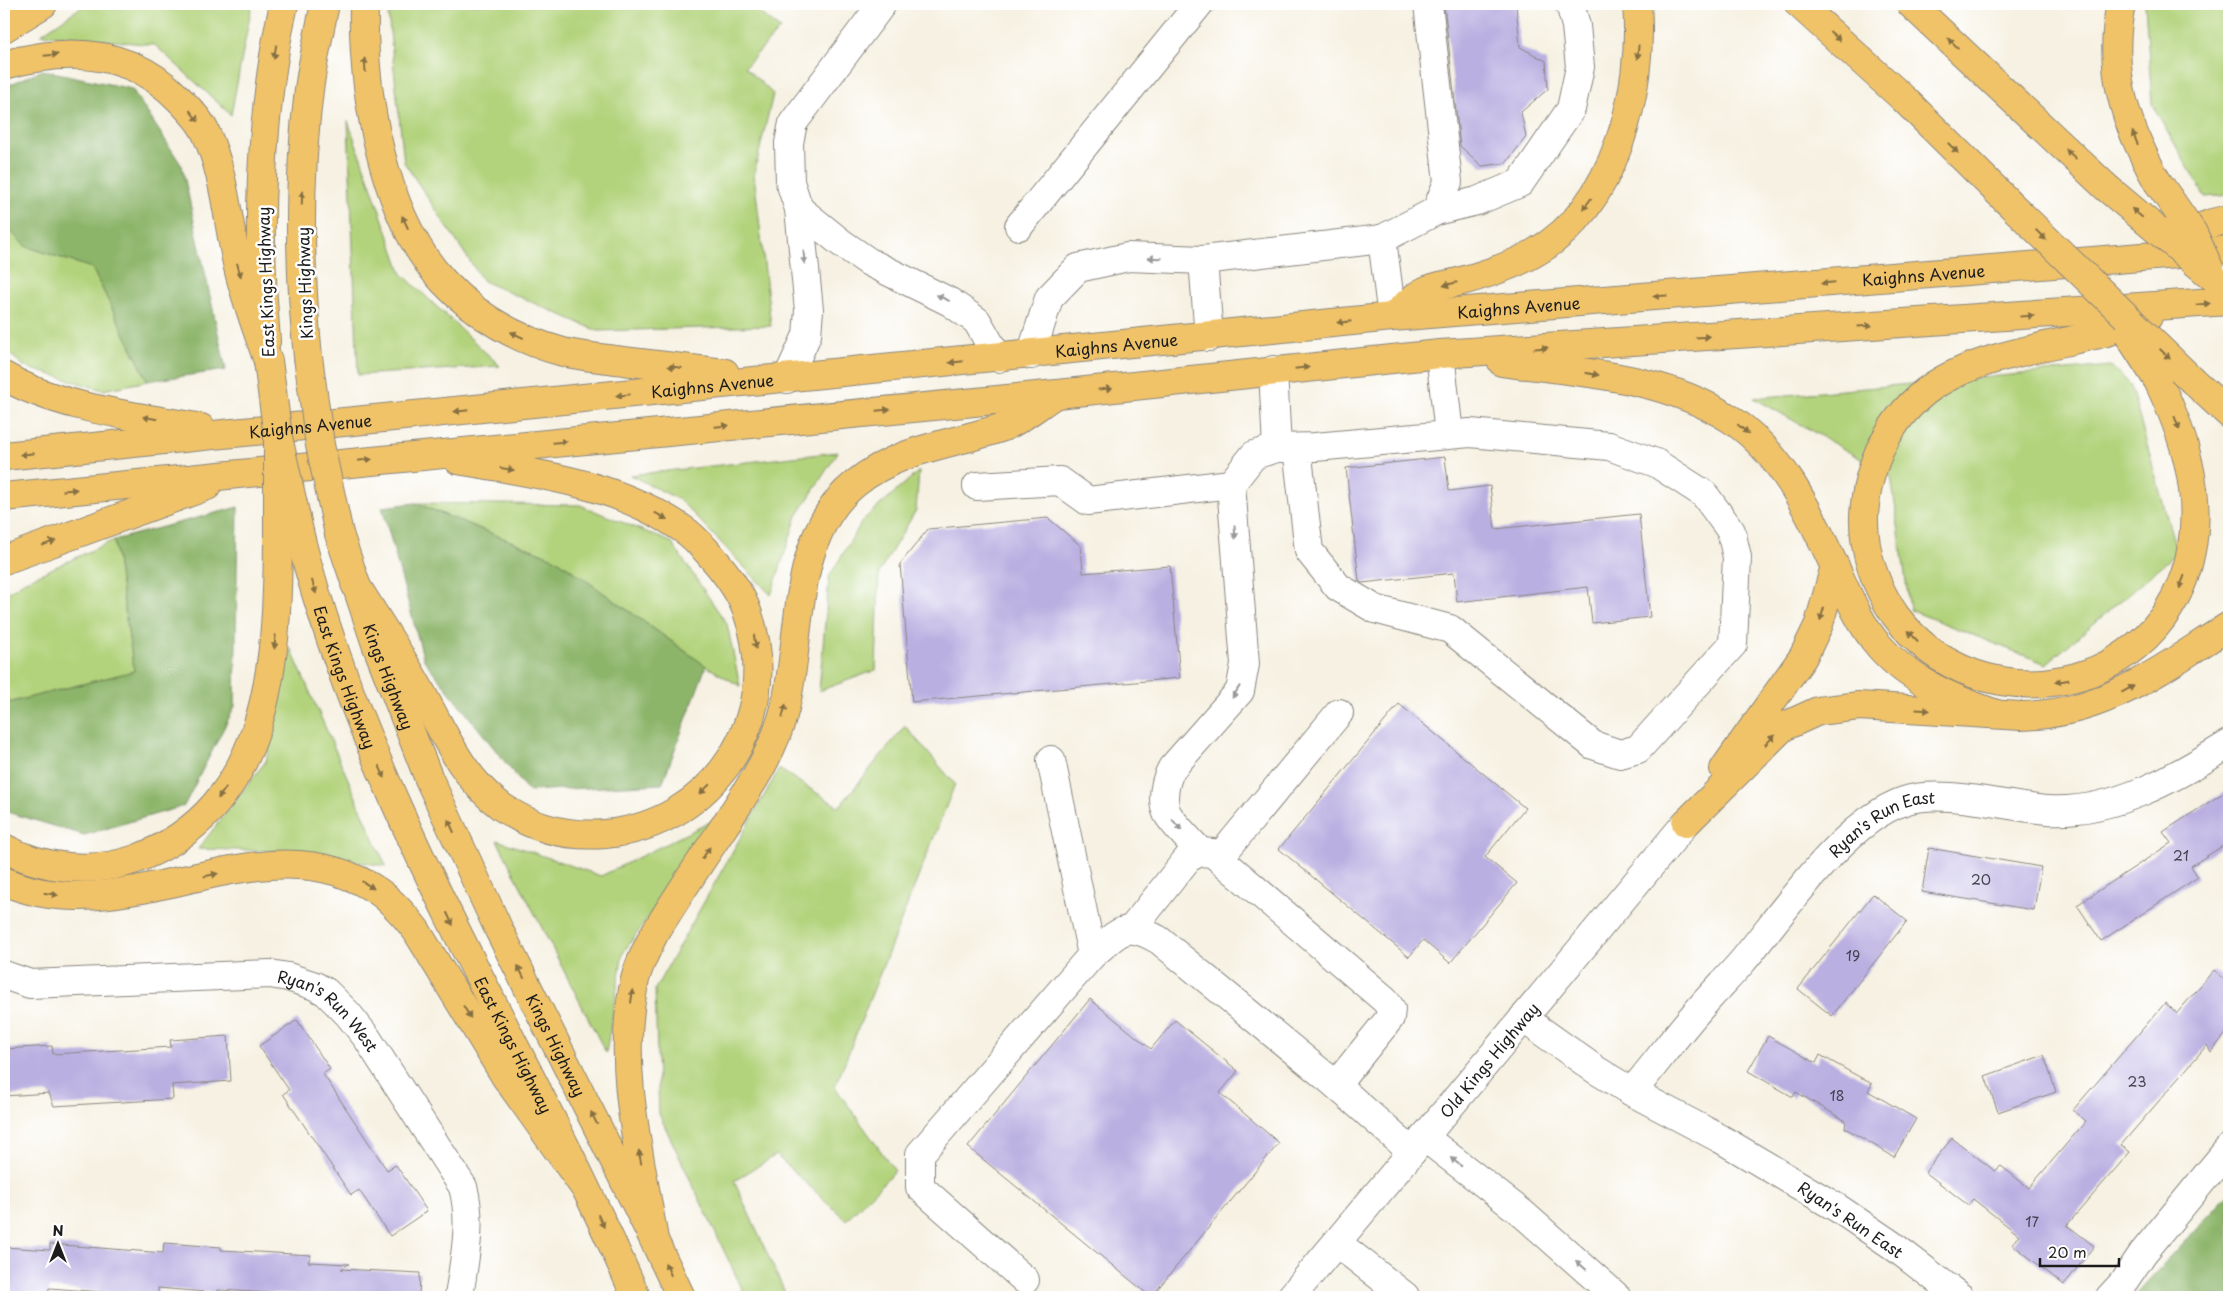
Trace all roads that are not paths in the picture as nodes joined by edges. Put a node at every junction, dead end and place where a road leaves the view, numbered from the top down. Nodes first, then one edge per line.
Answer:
1 (43, 4) edge
2 (284, 4) edge
3 (325, 4) edge
4 (364, 4) edge
5 (882, 4) edge
6 (1199, 4) edge
7 (1428, 4) edge
8 (1570, 4) edge
9 (1637, 4) edge
10 (1799, 4) edge
11 (1911, 4) edge
12 (2121, 4) edge
13 (4, 28) edge
14 (4, 65) edge
15 (799, 209) junction
16 (1436, 211) junction
17 (2229, 219) edge
18 (1018, 226) dead end
19 (1382, 239) junction
20 (2229, 250) edge
21 (2121, 257) junction
22 (1203, 260) junction
23 (2222, 286) edge
24 (2104, 296) junction
25 (2229, 301) edge
26 (2177, 306) junction
27 (1392, 317) junction
28 (1209, 337) junction
29 (1440, 354) junction
30 (1031, 355) junction
31 (998, 358) junction
32 (268, 361) junction
33 (1274, 370) junction
34 (4, 376) edge
35 (782, 379) junction
36 (1057, 394) junction
37 (2229, 414) edge
38 (232, 433) junction
39 (1449, 434) junction
40 (1287, 448) junction
41 (424, 455) junction
42 (4, 456) edge
43 (246, 472) junction
44 (1231, 484) junction
45 (978, 486) dead end
46 (4, 497) edge
47 (289, 540) junction
48 (4, 560) edge
49 (1835, 566) junction
50 (355, 584) junction
51 (2229, 626) edge
52 (1339, 713) dead end
53 (1996, 714) junction
54 (2229, 744) edge
55 (1051, 760) dead end
56 (1686, 823) junction
57 (4, 848) edge
58 (1210, 855) junction
59 (4, 881) edge
60 (1132, 928) junction
61 (1092, 955) junction
62 (4, 975) edge
63 (1523, 1018) junction
64 (1336, 1085) junction
65 (1632, 1092) junction
66 (1418, 1145) junction
67 (2229, 1148) edge
68 (585, 1188) junction
69 (654, 1240) junction
70 (1337, 1242) junction
71 (1025, 1280) dead end
72 (1405, 1296) edge
73 (459, 1297) edge
74 (636, 1297) edge
75 (681, 1297) edge
76 (1291, 1297) edge
77 (1617, 1297) edge
78 (1960, 1297) edge
79 (2110, 1297) edge

1 - 13 main road
2 -> 32 main road, East Kings Highway
50 -> 3 main road, Kings Highway, bridge
35 -> 4 main road
5 - 15 street
6 - 18 street
7 - 16 street
8 - 16 street
9 -> 27 main road
10 -> 24 main road, bridge
23 -> 11 main road, bridge
23 -> 12 main road, bridge
14 -> 32 main road
31 -> 15 street
15 -> 35 street
16 - 19 street
17 - 21 main road
19 - 22 street
19 - 27 street
20 - 21 main road, Kaighns Avenue
21 -> 27 main road, Kaighns Avenue
22 - 28 street
22 -> 30 street
24 -> 26 main road, bridge
24 -> 37 main road, bridge
26 -> 25 main road
29 -> 26 main road
27 -> 28 main road, Kaighns Avenue
28 - 30 main road, Kaighns Avenue
33 -> 29 main road
29 - 39 street
29 -> 49 main road
30 - 31 main road, Kaighns Avenue
31 -> 35 main road, Kaighns Avenue
32 - 47 main road, East Kings Highway, bridge
36 -> 33 main road
33 - 40 street
38 -> 34 main road
35 -> 38 main road, Kaighns Avenue
41 -> 36 main road
69 -> 36 main road
38 -> 42 main road, Kaighns Avenue
39 - 40 street
39 - 40 street
40 - 44 street
43 -> 41 main road
41 -> 50 main road
46 -> 43 main road
48 -> 43 main road
44 - 45 street
44 -> 58 street
47 -> 57 main road
47 -> 68 main road, East Kings Highway
49 - 53 main road
49 -> 56 main road
69 -> 50 main road, Kings Highway
53 -> 51 main road
52 - 58 street
56 -> 53 main road
54 - 65 street, Ryan's Run East
55 - 61 street
56 - 63 street, Old Kings Highway
58 - 60 street
58 - 64 street
59 -> 68 main road
60 - 61 street
60 - 64 street
61 - 71 street
62 - 73 street, Ryan's Run West
63 - 65 street, Ryan's Run East
63 - 66 street, Old Kings Highway
64 - 66 street
65 - 78 street, Ryan's Run East
66 - 70 street, Old Kings Highway
77 -> 66 street
67 - 79 street
68 -> 74 main road, East Kings Highway
75 -> 69 main road, Kings Highway
70 - 72 street
70 - 76 street, Old Kings Highway

